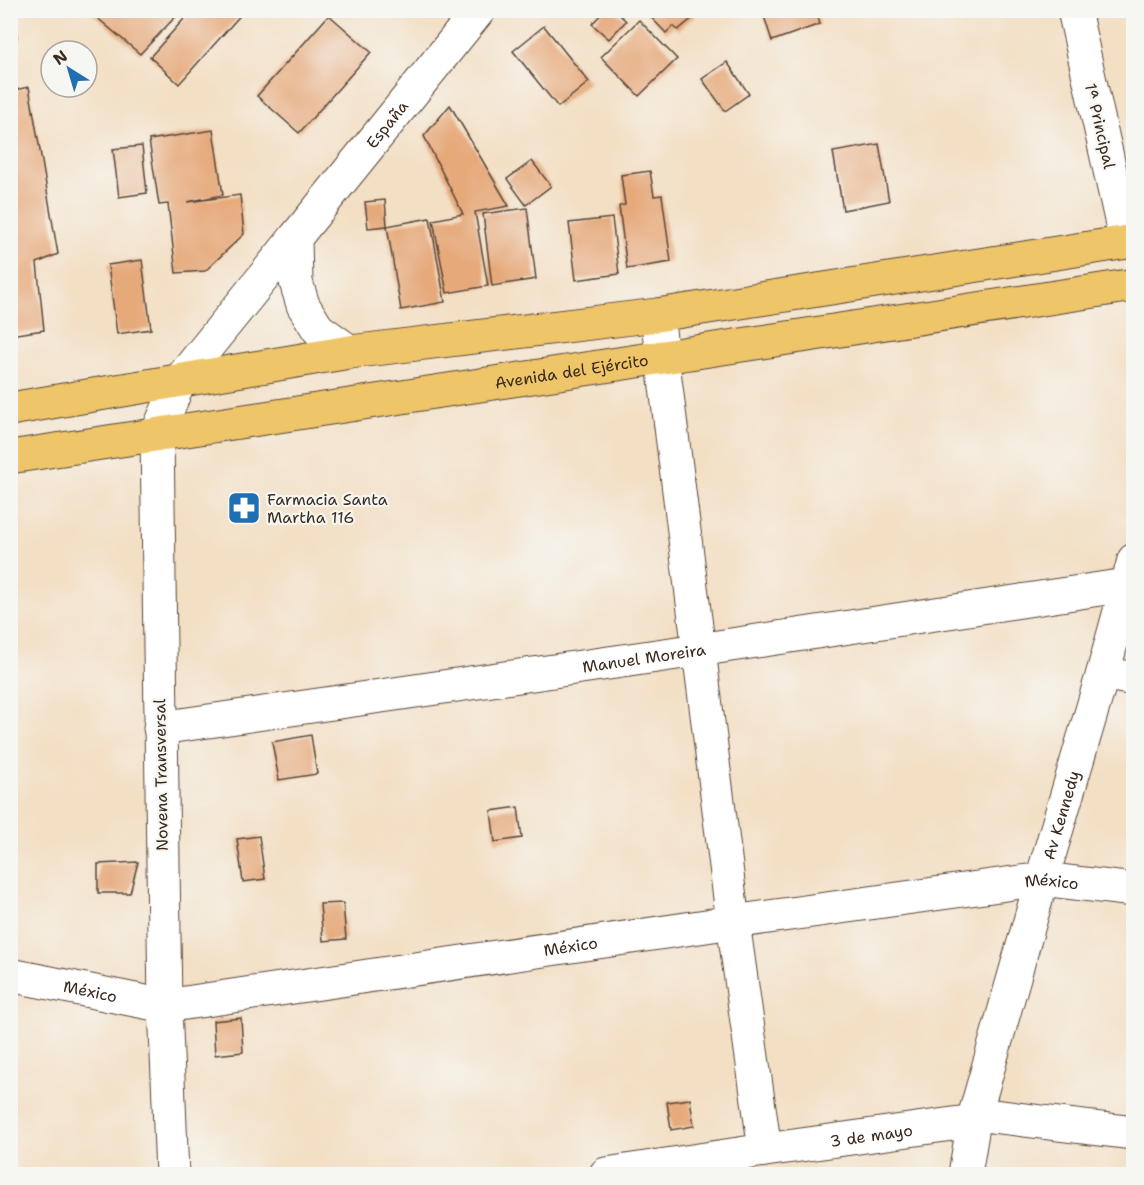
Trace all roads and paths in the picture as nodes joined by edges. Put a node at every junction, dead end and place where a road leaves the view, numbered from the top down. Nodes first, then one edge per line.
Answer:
1 (479, 10) edge
2 (1074, 10) edge
3 (295, 238) junction
4 (1130, 242) edge
5 (1134, 285) edge
6 (657, 315) junction
7 (350, 352) junction
8 (663, 357) junction
9 (180, 381) junction
10 (10, 410) edge
11 (157, 434) junction
12 (10, 457) edge
13 (1130, 573) edge
14 (699, 650) junction
15 (1118, 676) edge
16 (160, 728) junction
17 (1042, 879) junction
18 (1134, 890) edge
19 (733, 922) junction
20 (10, 975) edge
21 (165, 1006) junction
22 (975, 1118) junction
23 (1134, 1133) edge
24 (765, 1150) junction
25 (172, 1174) edge
26 (606, 1174) edge
27 (965, 1174) edge

1 - 3 street, España
2 - 4 street, 1ª Principal
3 - 7 street
3 - 9 street, España
4 - 6 main road
5 - 8 main road, Avenida del Ejército
6 - 7 main road
6 - 8 street
7 - 9 main road
8 - 11 main road, Avenida del Ejército
8 - 14 street
9 - 10 main road
9 - 11 street, Novena Transversal
11 - 12 main road, Avenida del Ejército
11 - 16 street, Novena Transversal
13 - 14 street, Manuel Moreira
13 - 15 street, Av Kennedy
14 - 16 street, Manuel Moreira
14 - 19 street
15 - 17 street, Av Kennedy
16 - 21 street, Novena Transversal
17 - 18 street, México
17 - 19 street, México
17 - 22 street, Av Kennedy
19 - 21 street, México
19 - 24 street
20 - 21 street, México
21 - 25 street, Novena Transversal
22 - 23 street, 3 de mayo
22 - 24 street, 3 de mayo
22 - 27 street, Av Kennedy
24 - 26 street, 3 de mayo

